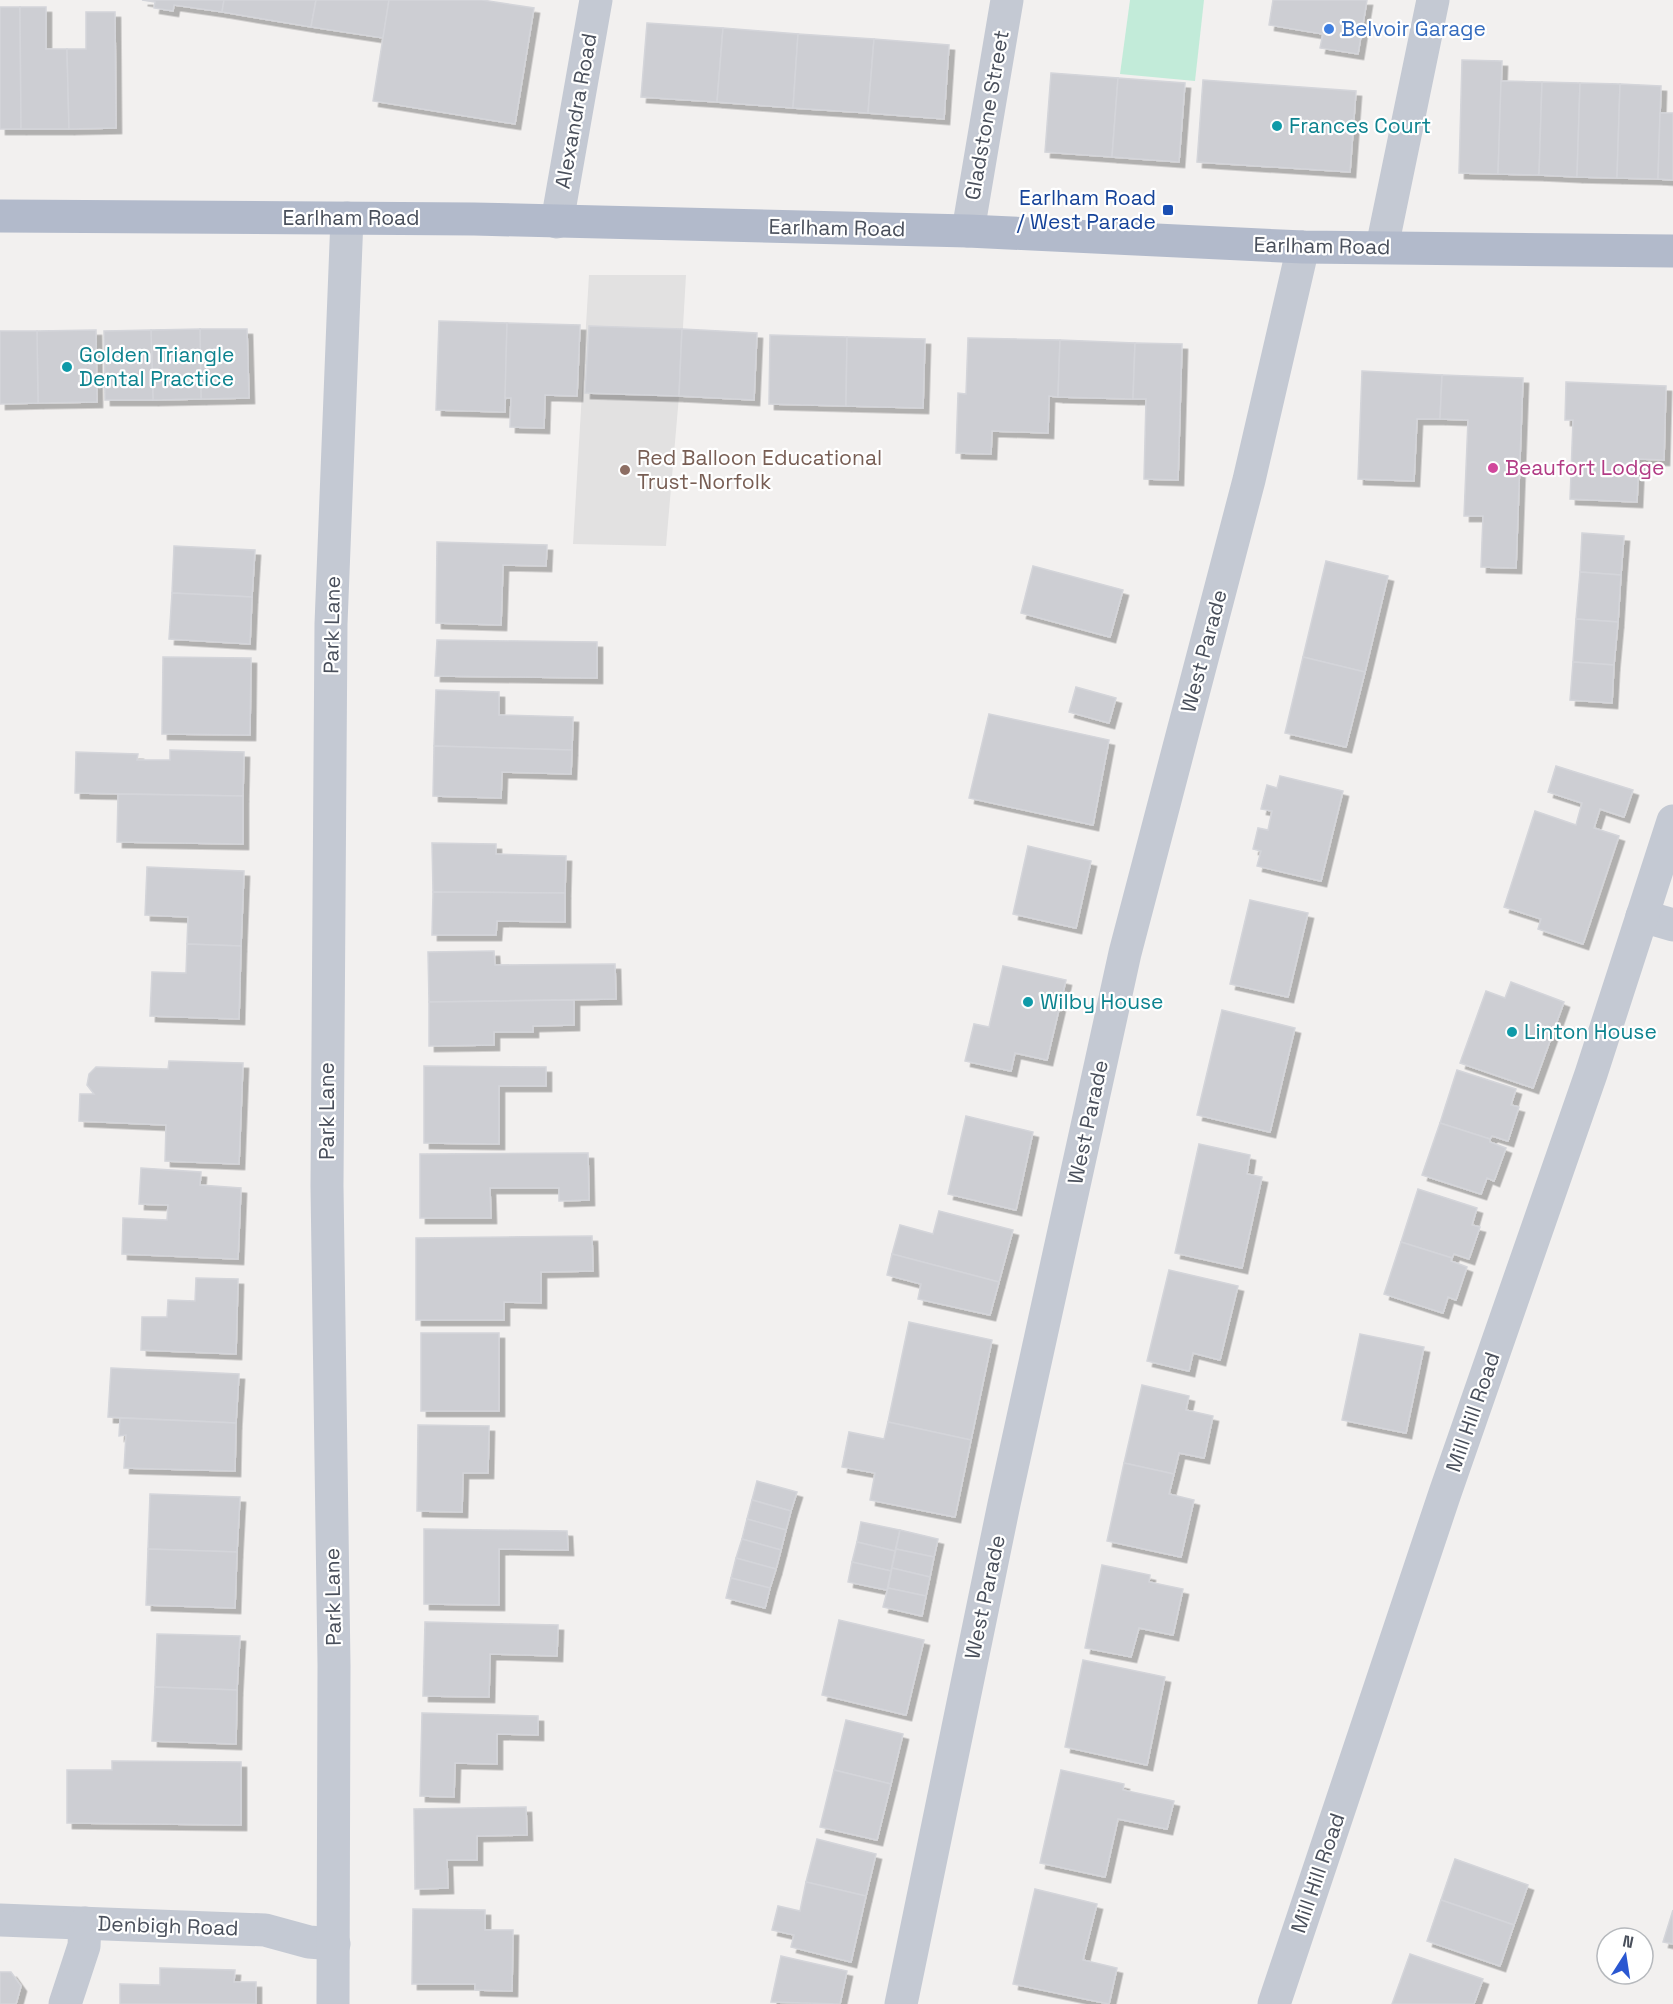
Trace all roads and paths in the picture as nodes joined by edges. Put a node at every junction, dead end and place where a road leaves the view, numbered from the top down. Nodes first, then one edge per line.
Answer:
1 (596, 0) edge
2 (1007, 0) edge
3 (1433, 0) edge
4 (0, 216) edge
5 (347, 218) junction
6 (557, 222) junction
7 (968, 231) junction
8 (1303, 247) junction
9 (1382, 247) junction
10 (1673, 251) edge
11 (1673, 821) edge
12 (1642, 916) junction
13 (1673, 926) edge
14 (0, 1920) edge
15 (85, 1923) junction
16 (334, 1944) junction
17 (65, 2004) edge
18 (333, 2004) edge
19 (901, 2004) edge
20 (1274, 2004) edge

1 - 6 street, Alexandra Road
2 - 7 street, Gladstone Street
3 - 9 street
4 - 5 main road, Earlham Road
5 - 6 main road, Earlham Road
5 - 16 street, Park Lane
6 - 7 main road, Earlham Road
7 - 8 main road, Earlham Road
8 - 9 main road, Earlham Road
8 - 19 street, West Parade
9 - 10 main road, Earlham Road
11 - 12 street, Mill Hill Road
12 - 13 street
12 - 20 street, Mill Hill Road
14 - 15 street, Denbigh Road
15 - 16 street, Denbigh Road
15 - 17 street
16 - 18 street, Park Lane

